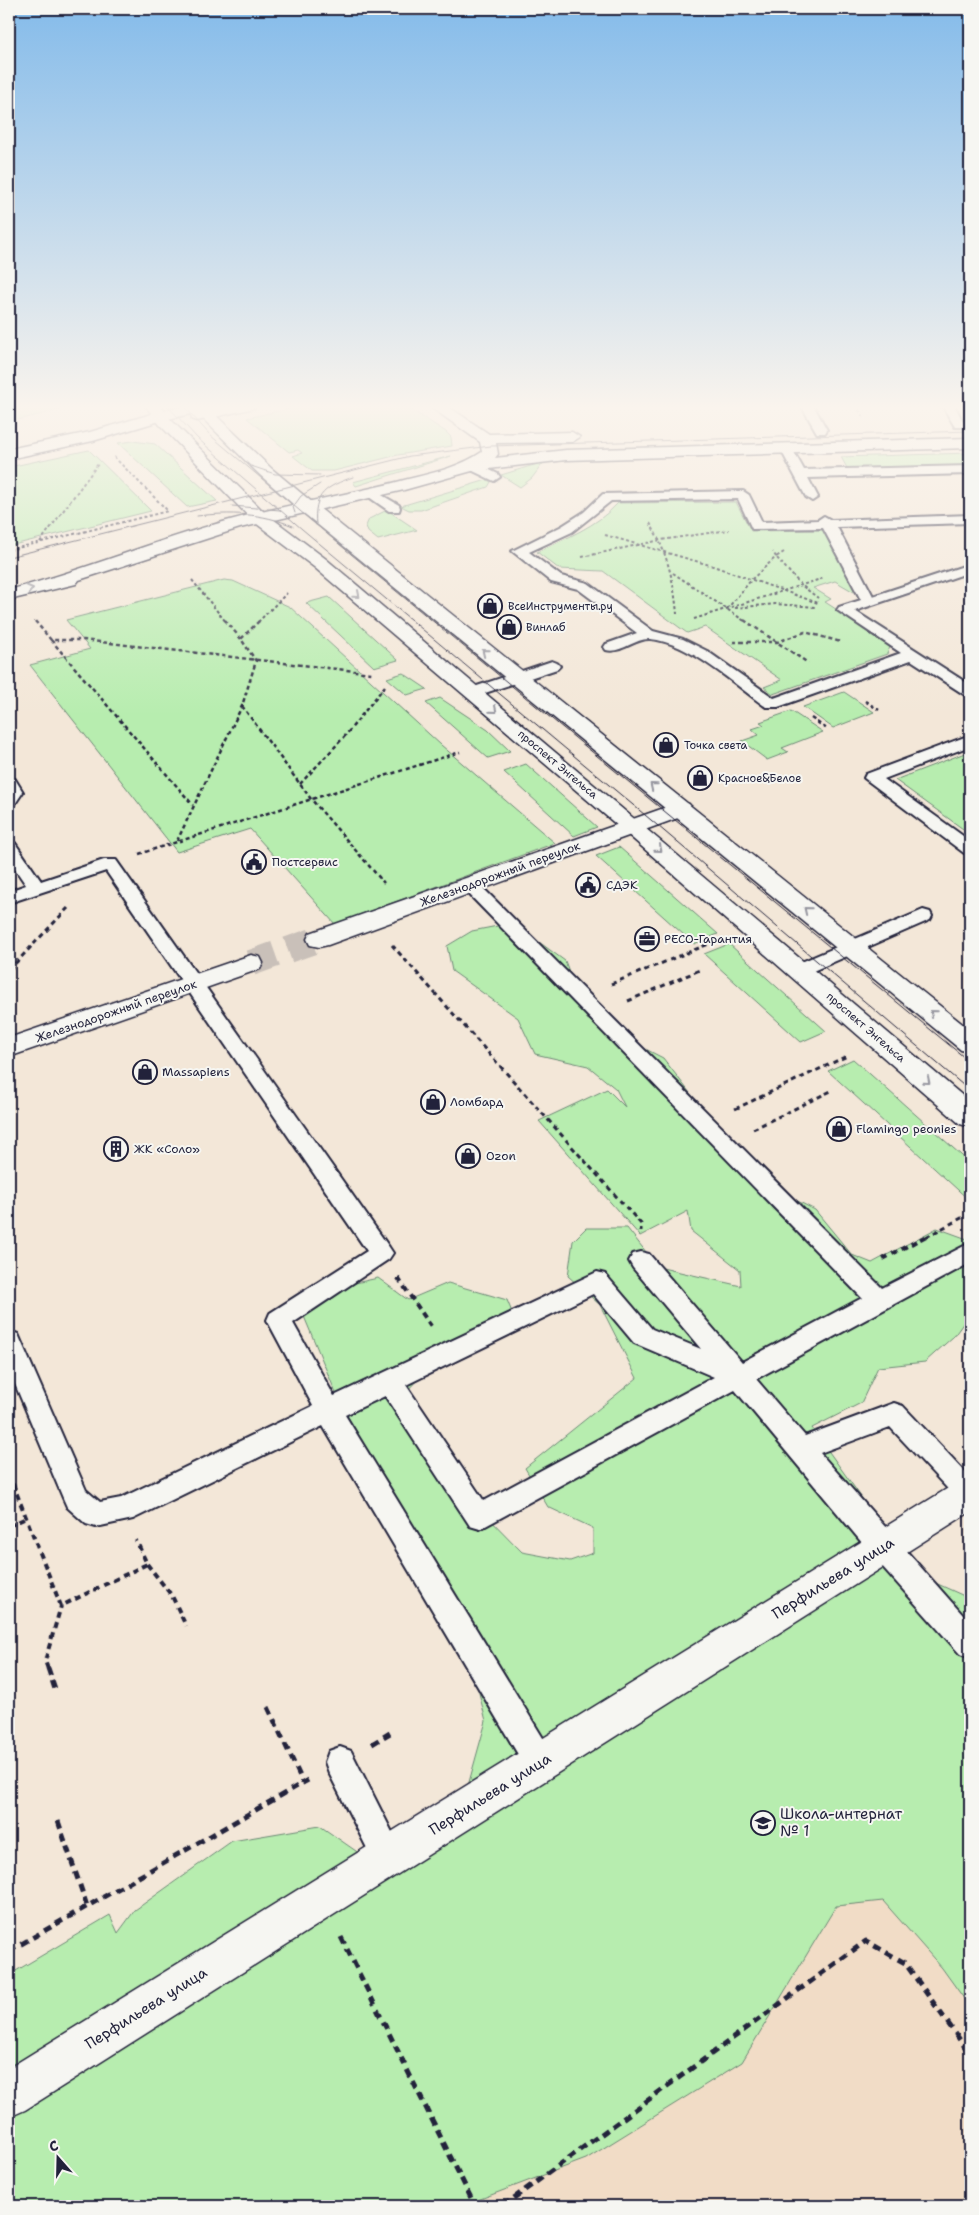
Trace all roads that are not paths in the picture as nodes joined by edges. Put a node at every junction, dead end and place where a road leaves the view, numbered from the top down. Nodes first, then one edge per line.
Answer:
1 (253, 508) edge
2 (318, 508) edge
3 (597, 508) edge
4 (749, 508) edge
5 (312, 510) junction
6 (970, 519) edge
7 (826, 522) junction
8 (268, 524) junction
9 (250, 538) dead end
10 (198, 552) dead end
11 (970, 568) edge
12 (52, 584) junction
13 (9, 595) edge
14 (869, 601) junction
15 (648, 634) junction
16 (611, 646) dead end
17 (913, 654) junction
18 (552, 666) dead end
19 (517, 678) junction
20 (473, 692) junction
21 (970, 692) edge
22 (970, 740) edge
23 (9, 783) edge
24 (9, 800) edge
25 (681, 809) junction
26 (633, 827) junction
27 (9, 847) edge
28 (970, 849) edge
29 (470, 885) junction
30 (36, 887) junction
31 (9, 897) edge
32 (923, 916) dead end
33 (320, 939) tunnel mouth
34 (852, 946) junction
35 (251, 963) tunnel mouth
36 (799, 970) junction
37 (192, 984) junction
38 (970, 1044) edge
39 (9, 1048) edge
40 (970, 1117) edge
41 (970, 1252) edge
42 (641, 1261) road end
43 (880, 1301) junction
44 (9, 1341) edge
45 (738, 1376) junction
46 (390, 1382) junction
47 (329, 1412) junction
48 (800, 1449) junction
49 (969, 1493) edge
50 (883, 1547) junction
51 (970, 1644) edge
52 (340, 1762) road end
53 (540, 1762) junction
54 (388, 1857) junction
55 (9, 2094) edge

1 - 8 main road, проспект Энгельса
2 - 5 main road
3 - 15 lane
4 - 7 lane
5 - 8 main road
19 -> 5 main road
6 - 7 lane
7 - 14 lane
8 - 9 main road
8 - 12 main road
8 -> 20 main road, проспект Энгельса
10 - 12 main road
11 - 14 lane
13 -> 12 main road
14 - 17 lane
15 - 16 lane
15 - 17 lane
17 - 21 lane
18 - 19 lane
19 - 20 lane
25 -> 19 main road
20 -> 26 main road, проспект Энгельса
22 - 28 lane
23 - 24 lane
25 - 26 main road, Железнодорожный переулок
34 -> 25 main road
26 - 29 main road, Железнодорожный переулок
26 -> 36 main road, проспект Энгельса
27 - 30 lane
29 - 33 main road, Железнодорожный переулок
29 - 43 lane
30 - 31 lane
30 - 37 lane
32 - 34 lane
34 - 36 lane
38 -> 34 main road
35 - 37 main road, Железнодорожный переулок
36 -> 40 main road, проспект Энгельса
37 - 39 main road, Железнодорожный переулок
37 - 47 lane
41 - 43 lane
42 - 45 lane
43 - 45 lane
44 - 47 lane
45 - 46 lane
45 - 46 lane
45 - 48 lane
46 - 47 lane
47 - 53 lane
48 - 49 lane
48 - 50 lane
49 - 50 main road, Перфильева улица
50 - 51 lane
50 - 53 main road, Перфильева улица
52 - 54 lane
53 - 54 main road, Перфильева улица
54 - 55 main road, Перфильева улица

